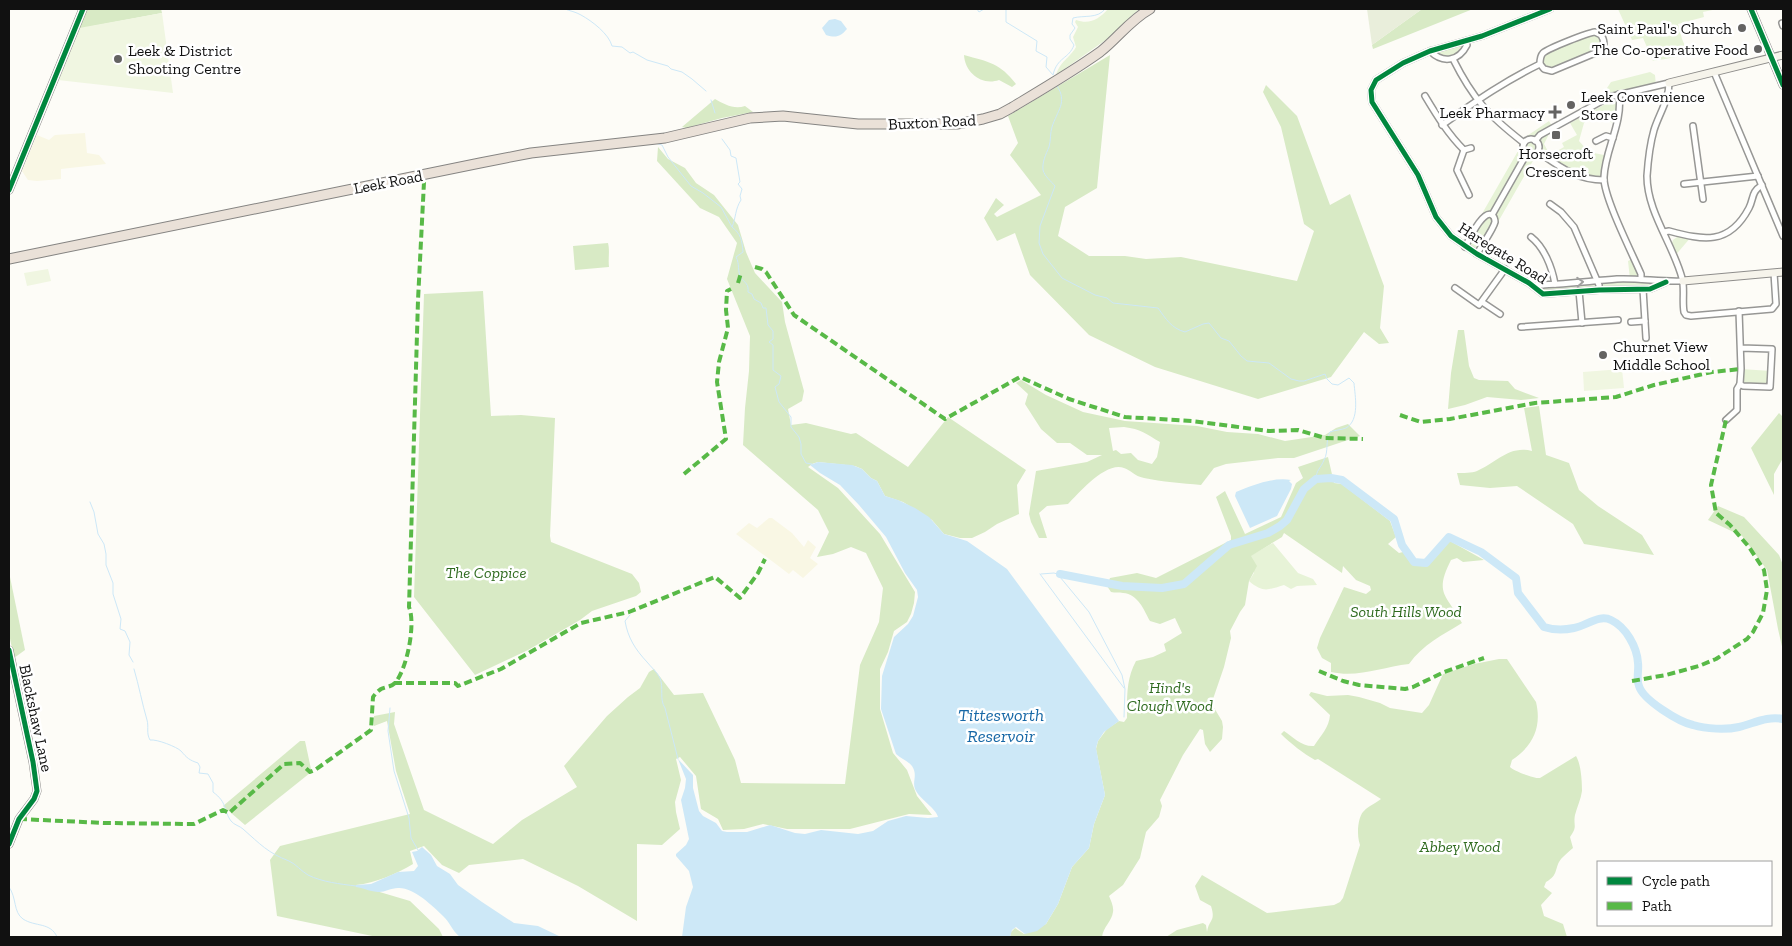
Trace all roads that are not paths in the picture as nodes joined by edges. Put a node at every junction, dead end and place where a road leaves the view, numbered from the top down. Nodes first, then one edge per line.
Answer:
1 (83, 9) edge
2 (1150, 9) edge
3 (1550, 9) edge
4 (1751, 9) edge
5 (1466, 41) junction
6 (1430, 51) junction
7 (1783, 55) edge
8 (1772, 58) junction
9 (1453, 59) junction
10 (1540, 64) junction
11 (1714, 72) junction
12 (1669, 83) junction
13 (1783, 85) edge
14 (1619, 94) junction
15 (1425, 96) dead end
16 (1477, 100) junction
17 (769, 116) joint
18 (1442, 125) junction
19 (1693, 126) dead end
20 (1614, 138) junction
21 (1598, 139) dead end
22 (1535, 141) junction
23 (1524, 143) junction
24 (1471, 148) dead end
25 (1464, 150) junction
26 (1538, 152) junction
27 (1526, 155) junction
28 (1758, 176) junction
29 (1604, 180) junction
30 (1701, 182) junction
31 (1684, 184) dead end
32 (1762, 185) junction
33 (9, 190) edge
34 (1469, 195) dead end
35 (1703, 199) dead end
36 (1550, 204) dead end
37 (1492, 214) junction
38 (1664, 232) junction
39 (1783, 235) edge
40 (1531, 237) dead end
41 (1465, 247) junction
42 (1476, 254) junction
43 (9, 259) edge
44 (1505, 269) junction
45 (1783, 272) edge
46 (1774, 273) junction
47 (1641, 279) junction
48 (1596, 280) junction
49 (1652, 280) junction
50 (1683, 281) junction
51 (1666, 282) junction
52 (1555, 284) junction
53 (1545, 285) junction
54 (1531, 286) junction
55 (1455, 288) dead end
56 (1653, 288) junction
57 (1643, 289) junction
58 (1599, 290) junction
59 (1579, 291) junction
60 (1546, 294) junction
61 (1482, 302) junction
62 (1739, 312) junction
63 (1500, 314) dead end
64 (1618, 320) dead end
65 (1645, 321) junction
66 (1631, 322) dead end
67 (1582, 323) junction
68 (1521, 327) dead end
69 (1646, 338) dead end
70 (1741, 348) junction
71 (1740, 384) junction
72 (1726, 420) dead end
73 (9, 650) edge
74 (9, 844) edge

1 - 33 street
2 - 17 highway, Buxton Road
3 - 5 street
4 - 8 street
5 - 6 street
5 - 9 street
6 - 9 street
6 - 41 street, Haregate Road
7 - 8 street
8 - 11 street
8 - 13 street
9 - 16 street
10 - 10 street
10 - 16 street
11 - 12 street
11 - 28 street
12 - 14 street
12 - 38 street
14 - 20 street
14 - 22 street
15 - 18 street
16 - 18 street
16 - 23 street
17 - 43 highway, Leek Road
18 - 25 street
19 - 30 street
20 - 21 street
20 - 29 street
22 - 23 street
22 - 26 street
23 - 27 street
24 - 25 street
25 - 34 street
26 - 27 street
26 - 29 street
27 - 37 street
28 - 30 street
28 - 32 street
29 - 47 street
30 - 31 street
30 - 35 street
32 - 38 street
32 - 39 street
36 - 48 street
37 - 41 street
37 - 42 street
38 - 50 street
40 - 52 street
41 - 42 street, Haregate Road
42 - 44 street, Haregate Road
44 - 54 street, Haregate Road
44 - 61 street
45 - 46 street
46 - 50 street
46 - 62 street
47 - 48 street, Haregate Road
47 - 49 street, Haregate Road
52 -> 48 street, Haregate Road
48 - 58 street
49 - 51 street, Haregate Road
49 - 56 street
50 - 51 street, Haregate Road
50 - 62 street
51 - 56 street, Haregate Road
52 - 53 street, Haregate Road
53 - 54 street, Haregate Road
53 - 60 street, Haregate Road
54 - 60 street, Haregate Road
55 - 61 street
56 - 57 street, Haregate Road
57 - 58 street, Haregate Road
57 - 65 street
58 - 59 street, Haregate Road
59 - 60 street, Haregate Road
59 - 67 street
61 - 63 street
62 - 70 street
64 - 67 street
65 - 66 street
65 - 69 street
67 - 68 street
70 - 71 street
70 - 71 street
71 - 72 street
73 - 74 street, Blackshaw Lane

